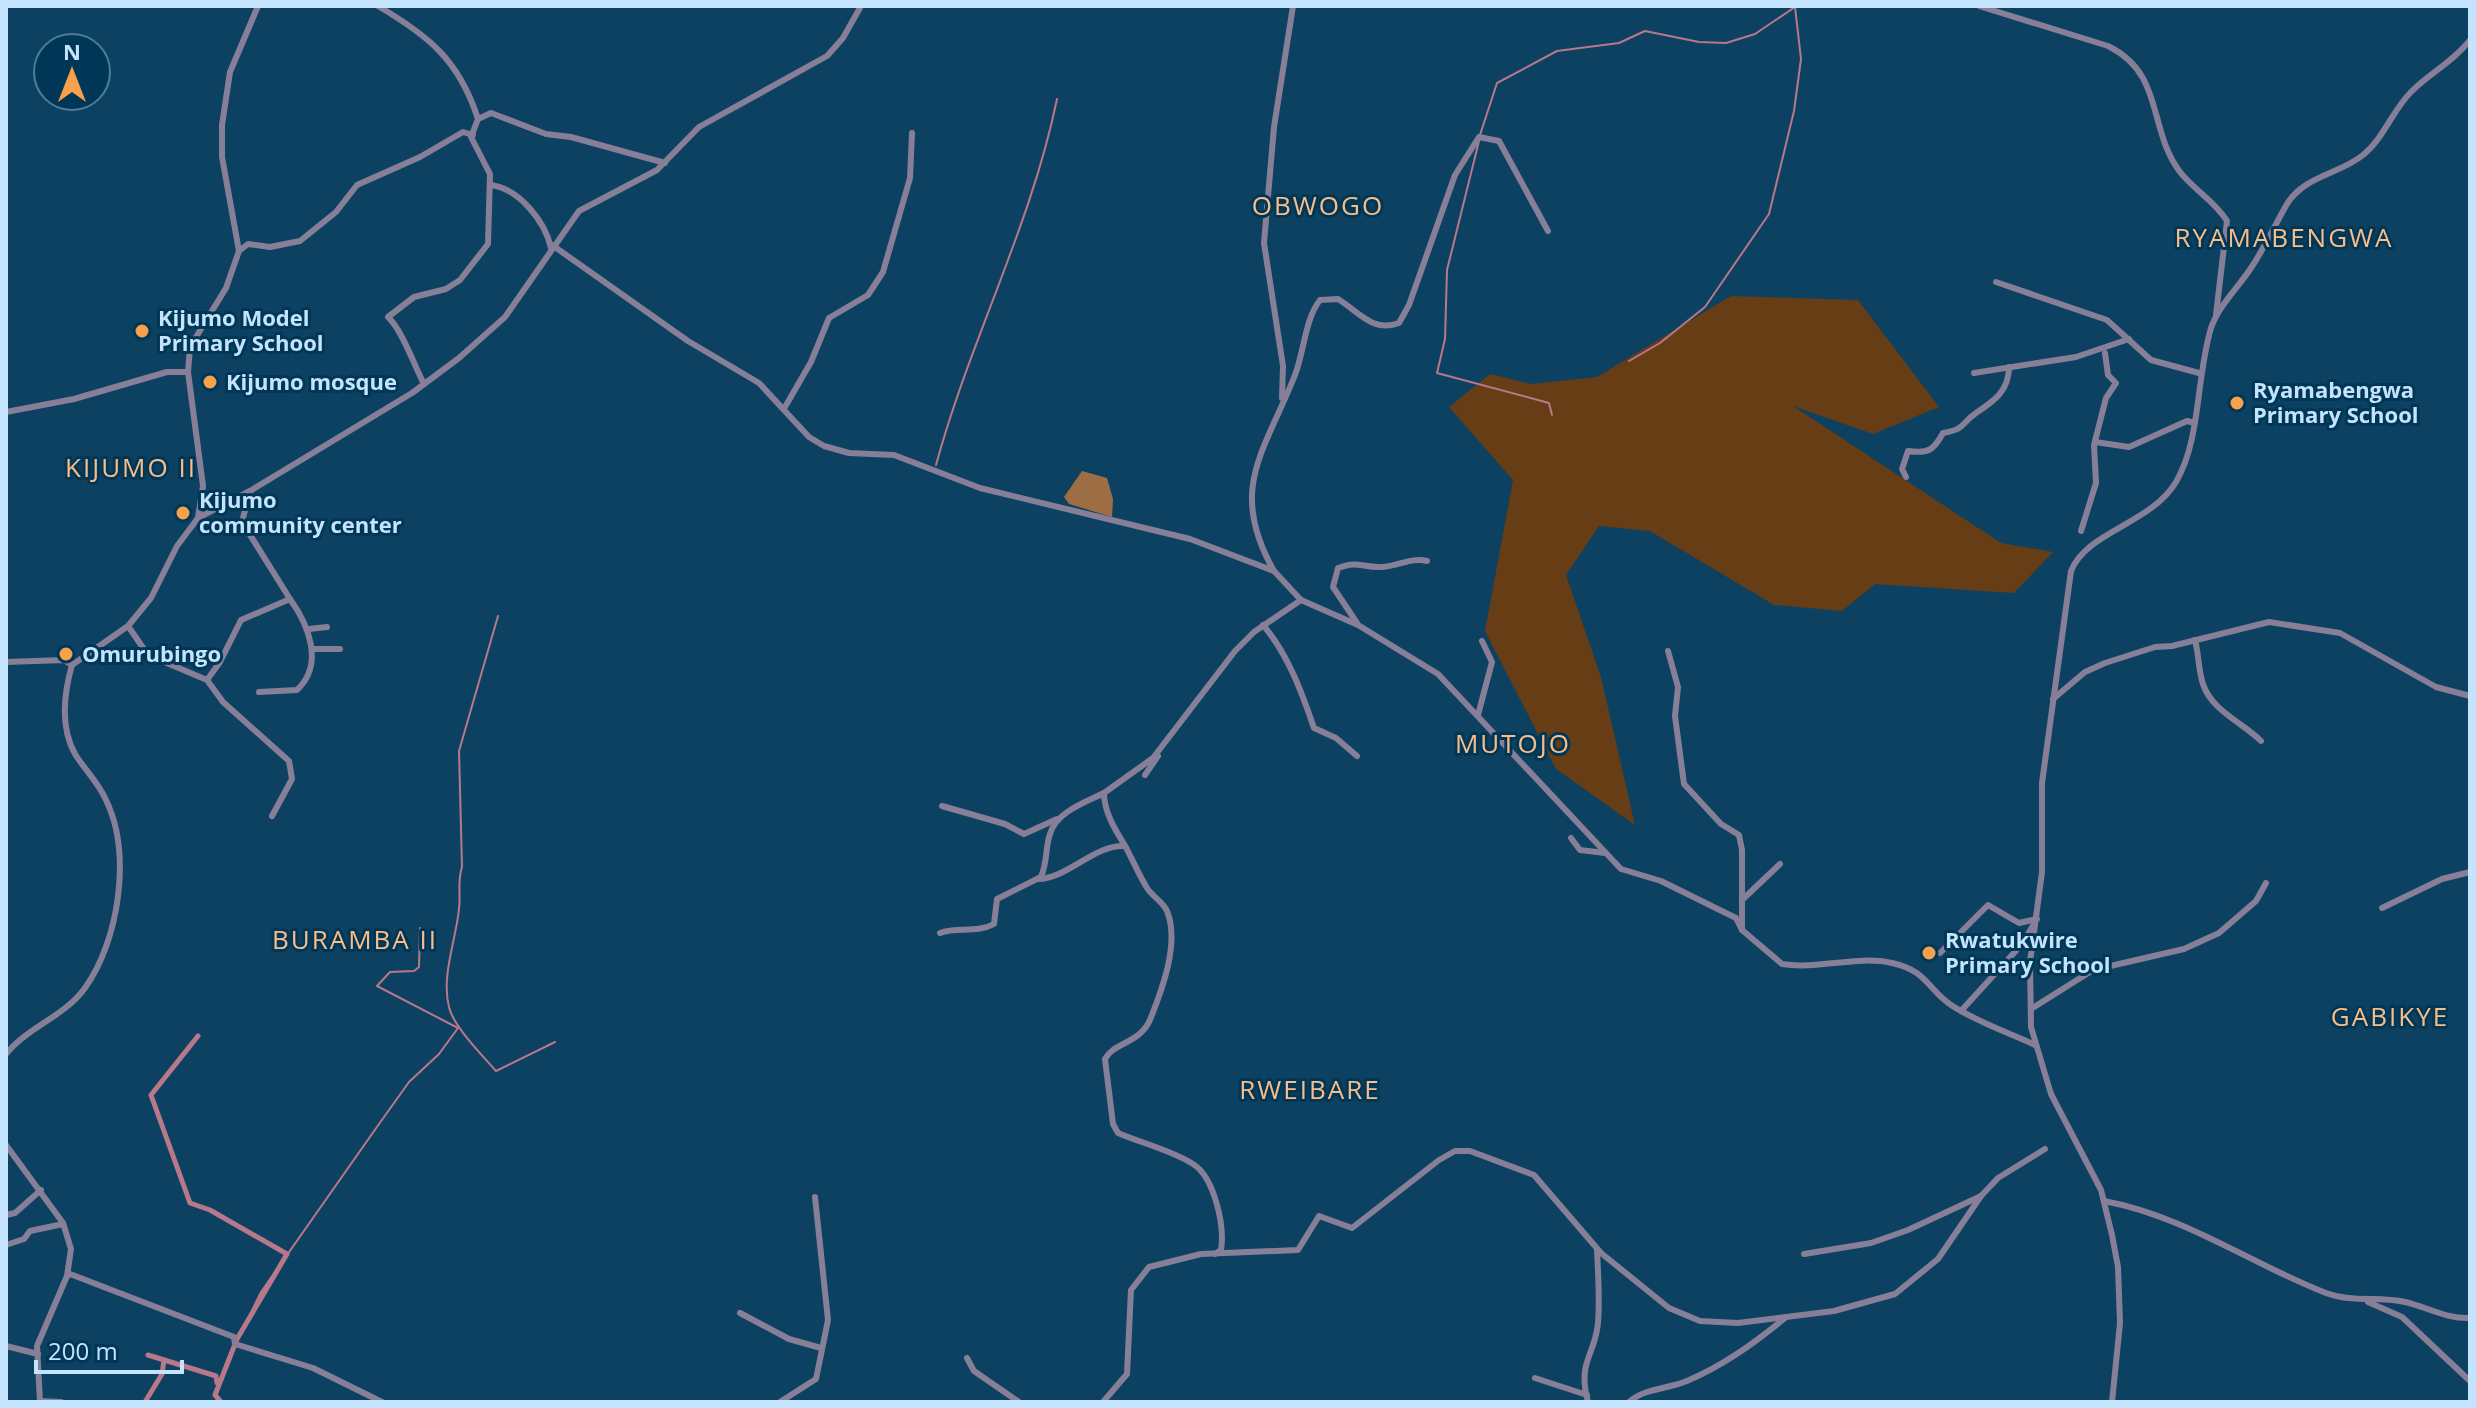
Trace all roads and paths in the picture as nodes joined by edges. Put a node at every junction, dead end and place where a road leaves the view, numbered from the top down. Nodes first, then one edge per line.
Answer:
1 (258, 6) edge
2 (378, 6) edge
3 (861, 6) edge
4 (1293, 6) edge
5 (1979, 6) edge
6 (2470, 40) edge
7 (478, 119) junction
8 (912, 133) dead end
9 (473, 135) junction
10 (665, 163) junction
11 (491, 185) junction
12 (1548, 231) dead end
13 (552, 248) junction
14 (239, 251) junction
15 (1996, 282) dead end
16 (2216, 315) junction
17 (2129, 339) junction
18 (2105, 353) dead end
19 (2009, 367) junction
20 (188, 372) junction
21 (1974, 373) dead end
22 (2199, 373) junction
23 (424, 384) junction
24 (1282, 403) junction
25 (785, 407) junction
26 (6, 412) edge
27 (2195, 423) junction
28 (2095, 442) junction
29 (1906, 477) dead end
30 (250, 491) junction
31 (198, 518) junction
32 (2081, 531) dead end
33 (1427, 561) dead end
34 (1274, 571) junction
35 (290, 599) junction
36 (1301, 600) junction
37 (1263, 625) junction
38 (1358, 625) junction
39 (128, 626) junction
40 (327, 627) dead end
41 (309, 629) junction
42 (2195, 640) junction
43 (1482, 641) dead end
44 (312, 649) junction
45 (340, 649) dead end
46 (1668, 651) dead end
47 (6, 662) edge
48 (72, 665) junction
49 (207, 680) junction
50 (259, 692) dead end
51 (2470, 696) edge
52 (2053, 699) junction
53 (1478, 715) junction
54 (2261, 741) dead end
55 (1156, 755) junction
56 (1357, 756) dead end
57 (1145, 775) dead end
58 (1104, 793) junction
59 (942, 806) dead end
60 (272, 816) dead end
61 (1057, 819) junction
62 (1571, 838) dead end
63 (1125, 846) junction
64 (1605, 853) junction
65 (1780, 864) dead end
66 (2470, 872) edge
67 (1039, 879) junction
68 (2266, 883) dead end
69 (1742, 900) junction
70 (2382, 908) dead end
71 (2037, 919) junction
72 (1742, 930) junction
73 (940, 933) dead end
74 (1940, 953) dead end
75 (2031, 1009) junction
76 (1961, 1011) junction
77 (2035, 1045) junction
78 (6, 1054) edge
79 (6, 1145) edge
80 (2045, 1149) dead end
81 (41, 1190) junction
82 (1981, 1196) junction
83 (815, 1197) dead end
84 (2104, 1201) junction
85 (6, 1215) edge
86 (63, 1224) junction
87 (6, 1245) edge
88 (1597, 1249) junction
89 (1215, 1254) junction
90 (1804, 1254) dead end
91 (67, 1276) junction
92 (2365, 1301) junction
93 (740, 1313) dead end
94 (1785, 1317) junction
95 (2470, 1318) edge
96 (6, 1346) edge
97 (821, 1348) junction
98 (38, 1354) junction
99 (967, 1358) dead end
100 (1535, 1378) dead end
101 (2470, 1381) edge
102 (1588, 1398) edge
103 (40, 1402) edge
104 (61, 1402) edge
105 (382, 1402) edge
106 (780, 1402) edge
107 (1019, 1402) edge
108 (1103, 1402) edge
109 (1629, 1402) edge
110 (2112, 1402) edge

1 - 14 street
2 - 7 street
3 - 10 street
4 - 24 street
5 - 16 street
6 - 16 street
7 - 9 street
7 - 10 street
8 - 25 street
9 - 11 street
9 - 14 street
10 - 13 street
11 - 13 street
11 - 23 street
12 - 24 street
13 - 23 street
13 - 25 street
14 - 20 street
15 - 17 street
16 - 22 street
17 - 19 street
17 - 22 street
18 - 28 street
19 - 21 street
19 - 29 street
20 - 26 street
20 - 31 street
22 - 27 street
23 - 30 street
24 - 34 street
25 - 34 street
27 - 28 street
27 - 52 street
28 - 32 street
30 - 31 street
30 - 35 street
31 - 39 street
33 - 38 street
34 - 36 street
35 - 41 street
35 - 49 street
36 - 37 street
36 - 38 street
37 - 55 street
37 - 56 street
38 - 53 street
39 - 48 street
39 - 49 street
40 - 41 street
41 - 44 street
42 - 51 street
42 - 52 street
42 - 54 street
43 - 53 street
44 - 45 street
44 - 50 street
46 - 69 street
47 - 48 street
48 - 78 street
49 - 60 street
52 - 71 street
53 - 64 street
55 - 57 street
55 - 58 street
58 - 61 street
58 - 63 street
59 - 61 street
61 - 67 street
62 - 64 street
63 - 67 street
63 - 89 street
64 - 72 street
65 - 69 street
66 - 70 street
67 - 73 street
68 - 75 street
69 - 72 street
71 - 74 street
71 - 75 street
71 - 76 street
72 - 76 street
75 - 77 street
76 - 77 street
77 - 84 street
79 - 81 street
80 - 82 street
81 - 85 street
81 - 86 street
82 - 90 street
82 - 94 street
83 - 97 street
84 - 92 street
84 - 110 street
86 - 87 street
86 - 91 street
88 - 89 street
88 - 94 street
88 - 102 street
89 - 108 street
91 - 98 street
91 - 105 street
92 - 95 street
92 - 101 street
93 - 97 street
94 - 109 street
96 - 98 street
97 - 106 street
98 - 103 street
99 - 107 street
100 - 102 street
103 - 104 street

